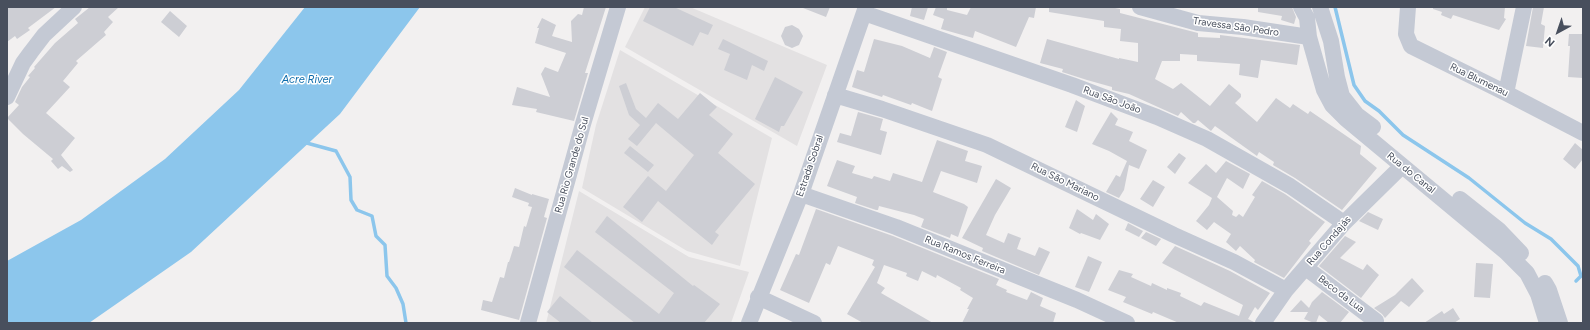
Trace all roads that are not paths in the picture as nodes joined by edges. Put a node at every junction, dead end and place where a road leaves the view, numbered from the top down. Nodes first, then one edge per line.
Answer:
1 (74, 7) edge
2 (618, 7) edge
3 (1140, 7) edge
4 (1301, 7) edge
5 (1320, 7) edge
6 (1408, 7) edge
7 (1524, 7) edge
8 (865, 10) edge
9 (1309, 37) junction
10 (1506, 93) junction
11 (835, 95) junction
12 (7, 97) edge
13 (1583, 133) edge
14 (1402, 166) junction
15 (800, 194) junction
16 (1344, 223) junction
17 (1306, 268) junction
18 (1286, 290) junction
19 (758, 297) junction
20 (1376, 321) dead end
21 (528, 323) edge
22 (749, 323) edge
23 (814, 323) edge
24 (1127, 323) edge
25 (1263, 323) edge
26 (1547, 323) edge
27 (1560, 323) edge

1 - 12 street
2 - 21 street, Rua Rio Grande do Sul
3 - 9 street, Travessa São Pedro
4 - 9 street, Rua do Canal
5 - 27 street, Rua do Canal
6 - 10 street, Rua Blumenau
7 - 10 street
8 - 11 street, Estrada Sobral
8 - 16 street, Rua São João
9 - 14 street, Rua do Canal
10 - 13 street, Rua Blumenau
11 - 15 street, Estrada Sobral
11 - 18 street, Rua São Mariano
14 - 16 street, Rua Condajás
14 - 26 street, Rua do Canal
15 - 19 street, Estrada Sobral
15 - 24 street, Rua Ramos Ferreira
16 - 17 street, Rua Condajás
17 - 18 street, Rua Condajás
17 - 20 street, Beco da Lua
18 - 25 street, Rua Condajás
19 - 22 street, Estrada Sobral
19 - 23 street

